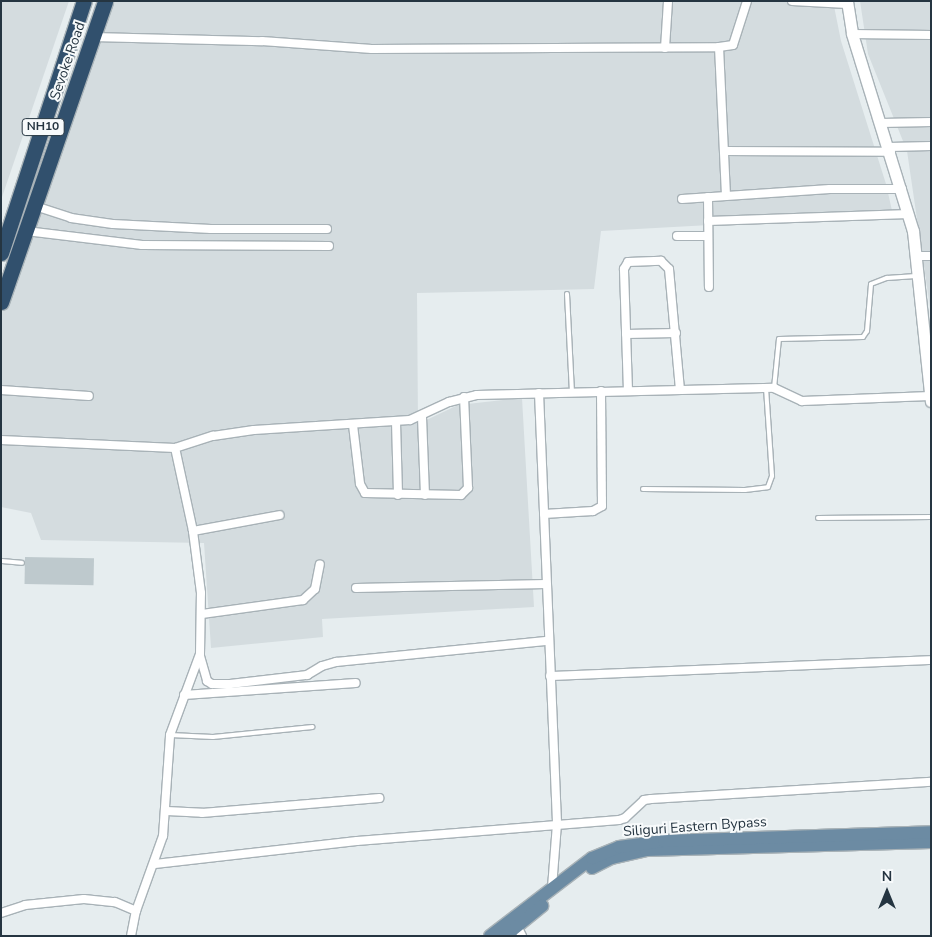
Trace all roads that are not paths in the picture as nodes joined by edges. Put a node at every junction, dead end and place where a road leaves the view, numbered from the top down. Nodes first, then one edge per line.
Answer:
1 (84, 1) edge
2 (105, 1) edge
3 (668, 1) edge
4 (747, 1) edge
5 (792, 1) edge
6 (847, 3) edge
7 (852, 34) junction
8 (931, 35) edge
9 (93, 37) junction
10 (719, 47) junction
11 (666, 48) junction
12 (931, 122) edge
13 (882, 123) junction
14 (931, 146) edge
15 (890, 150) junction
16 (724, 152) junction
17 (902, 189) junction
18 (726, 196) junction
19 (708, 197) junction
20 (682, 199) dead end
21 (35, 206) junction
22 (908, 214) junction
23 (708, 221) junction
24 (5, 229) edge
25 (326, 229) dead end
26 (26, 231) junction
27 (677, 236) dead end
28 (708, 236) junction
29 (329, 246) dead end
30 (1, 253) edge
31 (917, 256) junction
32 (931, 256) edge
33 (919, 275) junction
34 (708, 287) dead end
35 (567, 294) dead end
36 (1, 302) edge
37 (676, 333) junction
38 (626, 334) junction
39 (770, 388) junction
40 (1, 390) edge
41 (680, 390) junction
42 (628, 391) junction
43 (572, 392) junction
44 (601, 392) junction
45 (539, 393) junction
46 (89, 396) dead end
47 (930, 396) edge
48 (464, 397) junction
49 (931, 400) edge
50 (422, 417) junction
51 (396, 422) junction
52 (353, 425) junction
53 (1, 440) edge
54 (175, 448) junction
55 (643, 489) dead end
56 (398, 495) junction
57 (425, 495) junction
58 (544, 514) junction
59 (280, 515) dead end
60 (931, 517) edge
61 (818, 518) dead end
62 (193, 531) junction
63 (1, 561) edge
64 (22, 563) dead end
65 (320, 564) dead end
66 (546, 584) junction
67 (356, 588) dead end
68 (202, 614) junction
69 (548, 641) junction
70 (200, 654) junction
71 (931, 660) edge
72 (550, 676) junction
73 (356, 683) dead end
74 (184, 695) junction
75 (312, 727) dead end
76 (170, 734) junction
77 (931, 782) edge
78 (379, 798) dead end
79 (167, 811) junction
80 (557, 824) junction
81 (931, 832) edge
82 (931, 842) edge
83 (155, 864) junction
84 (552, 888) junction
85 (136, 911) junction
86 (1, 913) edge
87 (520, 931) edge
88 (131, 936) edge
89 (490, 936) edge
90 (505, 936) edge

1 - 24 highway, Sevoke Road / NH10
2 - 9 highway, Sevoke Road
3 - 11 street
4 - 10 street
5 - 6 street
6 - 7 street
7 - 8 street
7 - 13 street
9 - 11 street
9 - 21 highway, Sevoke Road
10 - 11 street
10 - 16 street
12 - 13 street
13 - 15 street
14 - 15 street
15 - 16 street
15 - 17 street
16 - 18 street
17 - 18 street
17 - 22 street
18 - 19 street
19 - 20 street
19 - 23 street
21 - 25 street
21 - 26 highway, Sevoke Road
22 - 23 street
22 - 31 street
23 - 28 street
24 - 30 highway, Sevoke Road / NH10
26 - 29 street
26 - 36 highway, Sevoke Road
27 - 28 street
28 - 34 street
31 - 32 street
31 - 33 street
33 - 39 lane
33 - 47 street
35 - 43 lane
37 - 38 street
37 - 38 street
37 - 41 street
38 - 42 street
39 - 41 street
39 - 47 street
39 - 55 lane
40 - 46 street
41 - 42 street
42 - 44 street
43 - 44 street
43 - 45 street
44 - 58 street
45 - 48 street
45 - 58 street
47 - 49 street
48 - 50 street
48 - 57 street
50 - 51 street
50 - 57 street
51 - 52 street
51 - 56 street
52 - 54 street
52 - 56 street
53 - 54 street
54 - 62 street
56 - 57 street
58 - 66 street
59 - 62 street
60 - 61 lane
62 - 68 street
63 - 64 lane
65 - 68 street
66 - 67 street
66 - 69 street
68 - 70 street
69 - 70 street
69 - 72 street
70 - 74 street
71 - 72 street
72 - 80 street
73 - 74 street
74 - 76 street
75 - 76 lane
76 - 79 street
77 - 80 street
78 - 79 street
79 - 83 street
80 - 83 street
80 - 84 street
81 - 84 main road, Siliguri Eastern Bypass
82 - 87 main road, Siliguri Eastern Bypass
83 - 85 street
84 - 89 main road, Siliguri Eastern Bypass
85 - 86 street
85 - 88 street
87 - 90 main road, Siliguri Eastern Bypass

